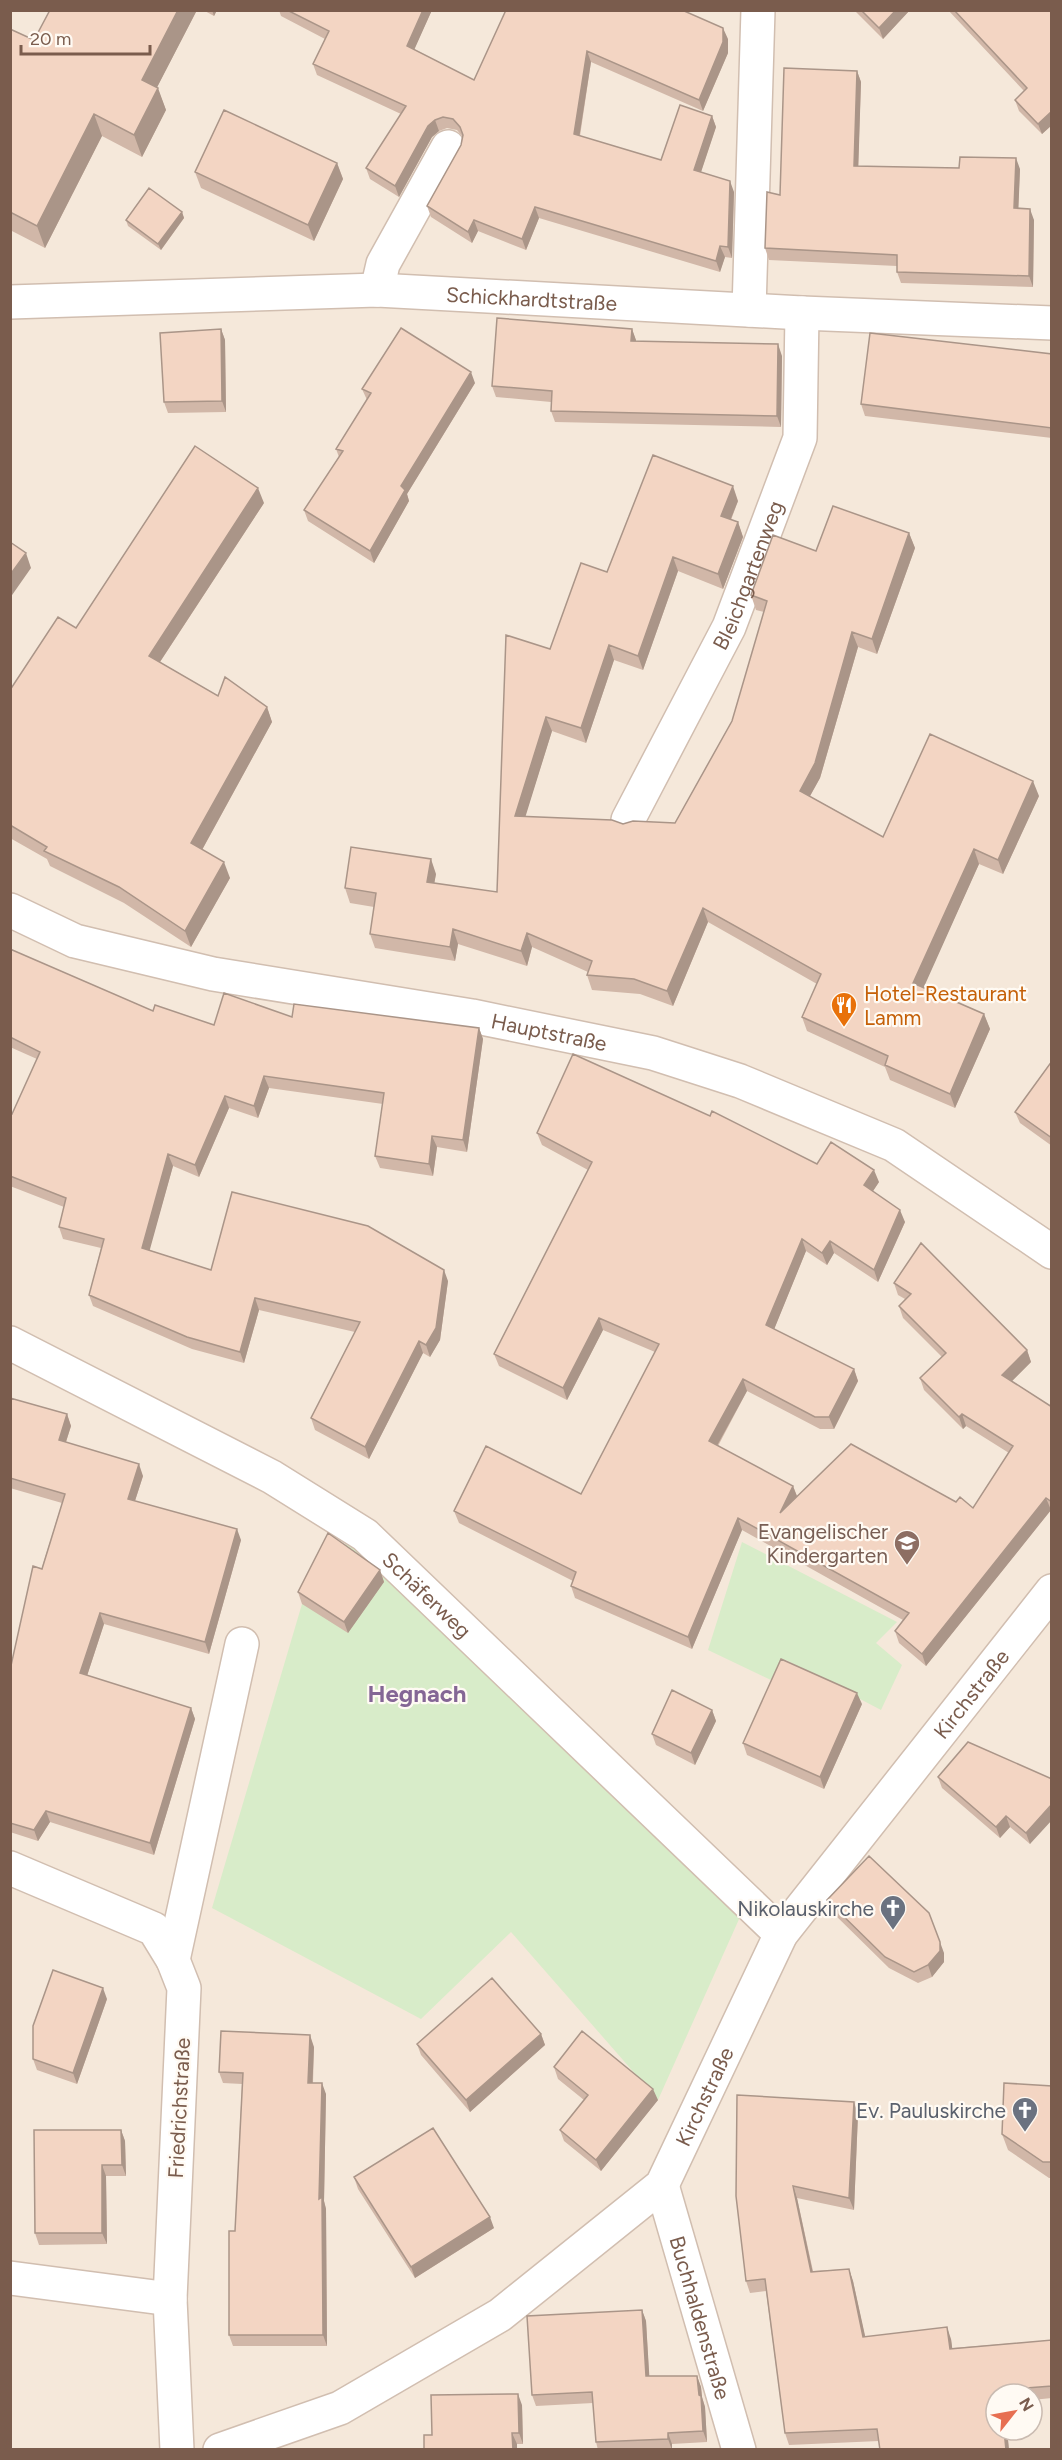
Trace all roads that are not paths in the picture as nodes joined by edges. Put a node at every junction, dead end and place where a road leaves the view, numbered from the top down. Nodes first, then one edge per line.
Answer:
1 (758, 10) edge
2 (448, 147) dead end
3 (377, 290) junction
4 (10, 302) edge
5 (749, 310) junction
6 (802, 313) junction
7 (1052, 323) edge
8 (628, 820) edge
9 (10, 910) edge
10 (1052, 1252) edge
11 (10, 1343) edge
12 (1052, 1591) edge
13 (242, 1644) dead end
14 (10, 1868) edge
15 (781, 1934) junction
16 (173, 1960) junction
17 (662, 2185) junction
18 (10, 2278) edge
19 (170, 2299) junction
20 (177, 2450) edge
21 (220, 2450) edge
22 (739, 2450) edge

1 - 5 street
2 - 3 street
3 - 4 street, Schickhardtstraße
3 - 5 street, Schickhardtstraße
5 - 6 street, Schickhardtstraße
6 - 7 street, Schickhardtstraße
6 - 8 street, Bleichgartenweg
9 - 10 street, Hauptstraße
11 - 15 street, Schäferweg
12 - 15 street, Kirchstraße
13 - 16 street
14 - 16 street, Friedrichstraße
15 - 17 street, Kirchstraße
16 - 19 street, Friedrichstraße
17 - 21 street, Kirchstraße
17 - 22 street, Buchhaldenstraße
18 - 19 street
19 - 20 street, Friedrichstraße

